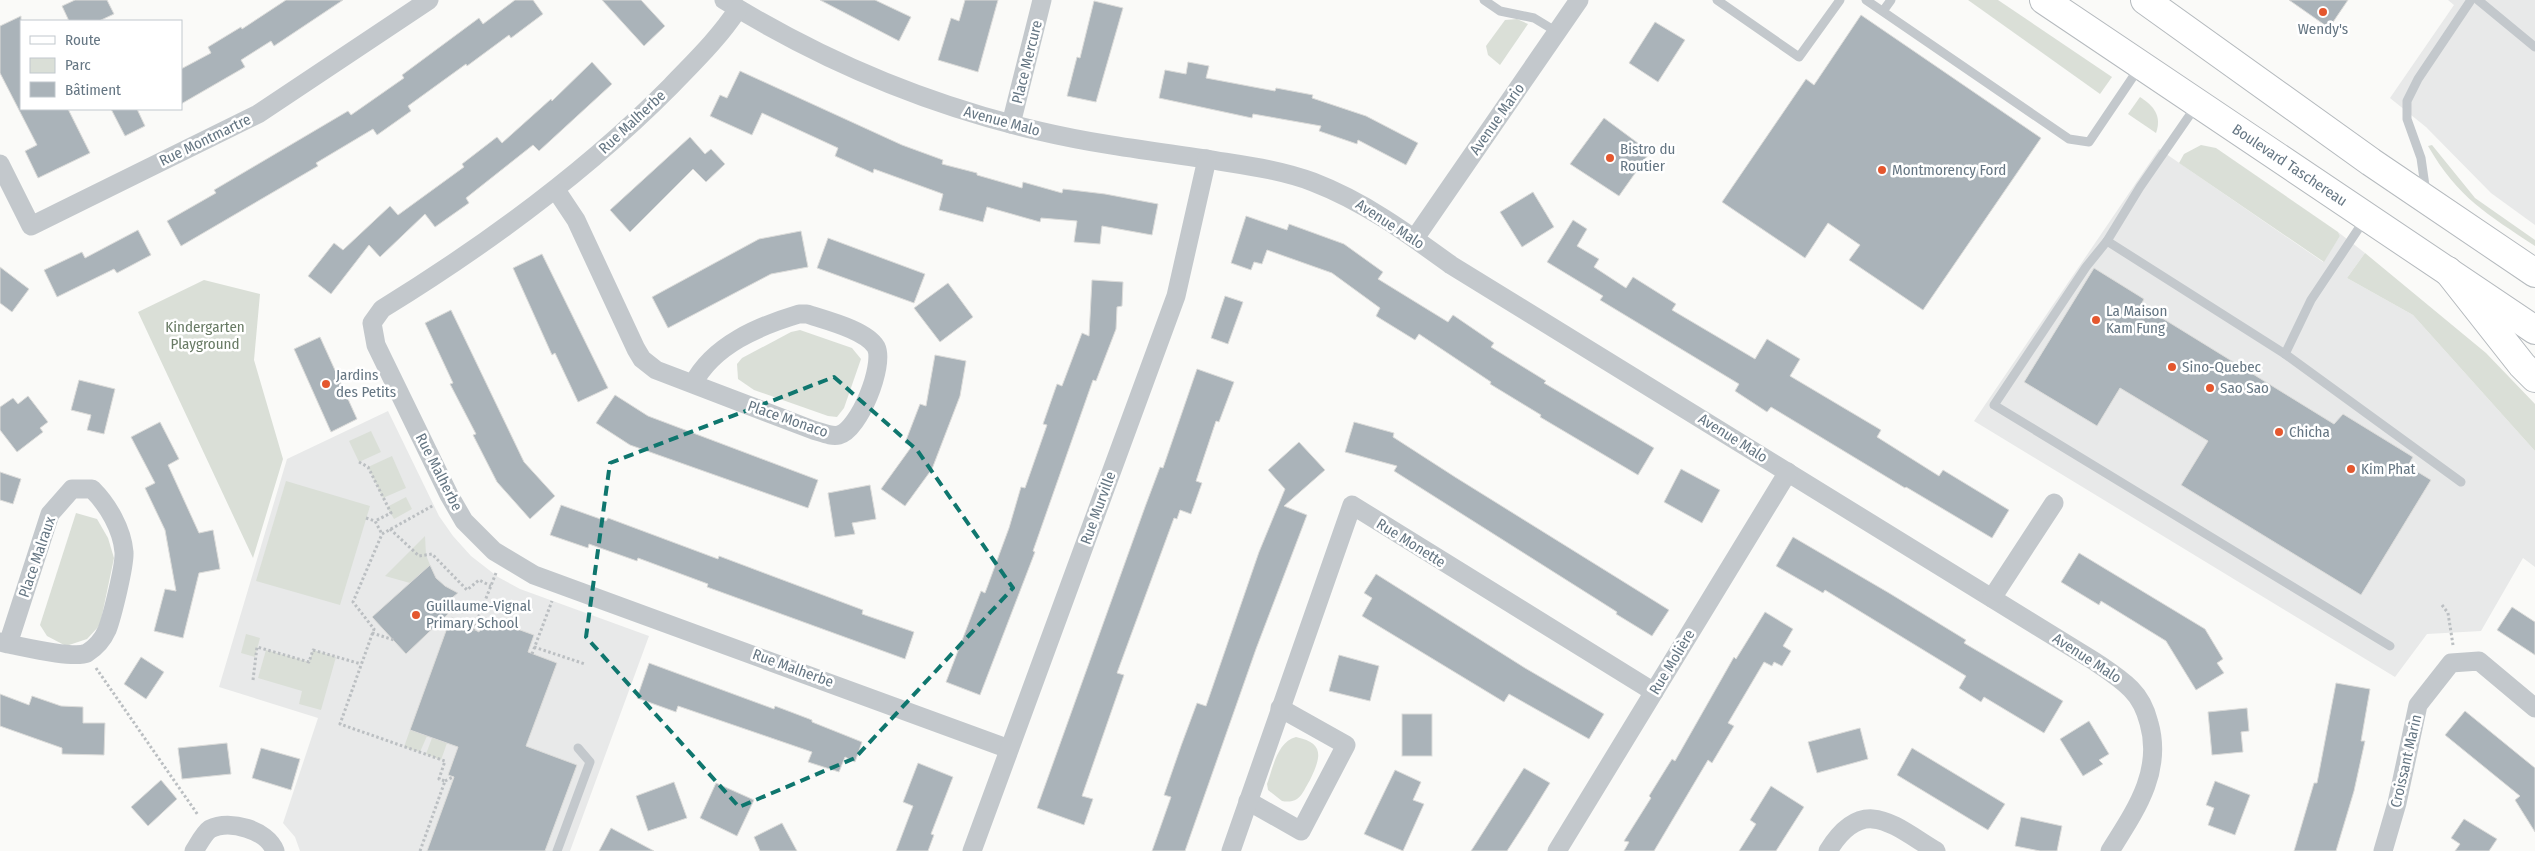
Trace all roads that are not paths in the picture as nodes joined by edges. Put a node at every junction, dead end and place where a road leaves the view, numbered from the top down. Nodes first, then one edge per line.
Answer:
1 (429, 0) edge
2 (1042, 0) edge
3 (1484, 0) edge
4 (1579, 0) edge
5 (1717, 0) edge
6 (1840, 0) edge
7 (1866, 0) edge
8 (1891, 0) edge
9 (2044, 0) edge
10 (2145, 0) edge
11 (2471, 0) edge
12 (2478, 0) edge
13 (731, 5) edge
14 (1883, 11) junction
15 (1557, 32) junction
16 (2535, 46) edge
17 (2141, 66) junction
18 (2197, 104) junction
19 (1011, 124) junction
20 (1207, 160) junction
21 (0, 164) edge
22 (556, 190) junction
23 (2426, 198) junction
24 (2366, 216) junction
25 (1414, 238) junction
26 (2107, 241) junction
27 (2448, 271) junction
28 (2535, 273) edge
29 (2535, 330) edge
30 (2285, 354) junction
31 (2535, 378) edge
32 (693, 384) junction
33 (1788, 472) junction
34 (2461, 482) dead end
35 (2054, 503) dead end
36 (1992, 598) junction
37 (4, 643) edge
38 (2390, 646) dead end
39 (1654, 692) junction
40 (1280, 708) junction
41 (2535, 708) edge
42 (578, 748) dead end
43 (1009, 749) junction
44 (1248, 801) junction
45 (194, 851) edge
46 (275, 851) edge
47 (557, 851) edge
48 (972, 851) edge
49 (1231, 851) edge
50 (1557, 851) edge
51 (1828, 851) edge
52 (1936, 851) edge
53 (2110, 851) edge
54 (2383, 851) edge

1 - 21 street, Rue Montmartre
2 - 19 street, Place Mercure
3 - 15 lane
4 - 15 street, Avenue Mario
5 - 6 lane
7 - 14 lane
8 - 14 lane
9 - 17 main road, Boulevard Taschereau
10 - 23 main road
11 - 23 lane
12 - 16 lane
13 - 19 street, Avenue Malo
13 - 22 street, Rue Malherbe
14 - 17 lane
15 - 25 street, Avenue Mario
17 - 18 main road, Boulevard Taschereau
18 - 24 main road, Boulevard Taschereau
18 - 26 lane
19 - 20 street, Avenue Malo
20 - 25 street, Avenue Malo
20 - 43 street, Rue Murville
22 - 32 street, Place Monaco
22 - 43 street, Rue Malherbe
23 - 28 main road
24 - 27 main road, Boulevard Taschereau
24 - 30 lane
25 - 33 street, Avenue Malo
26 - 30 lane
26 - 38 lane
27 - 29 main road, Boulevard Taschereau
27 - 31 main road
30 - 34 lane
32 - 32 street, Place Monaco
33 - 36 street, Avenue Malo
33 - 39 street, Rue Molière
35 - 36 street
36 - 53 street, Avenue Malo
37 - 37 street, Place Malraux
39 - 40 street, Rue Monette
39 - 50 street, Rue Molière
40 - 44 street, Rue Monette
40 - 44 street
41 - 54 street, Croissant Marin
42 - 47 lane
43 - 48 street, Rue Murville
44 - 49 street, Rue Monette
45 - 46 street
51 - 52 street

